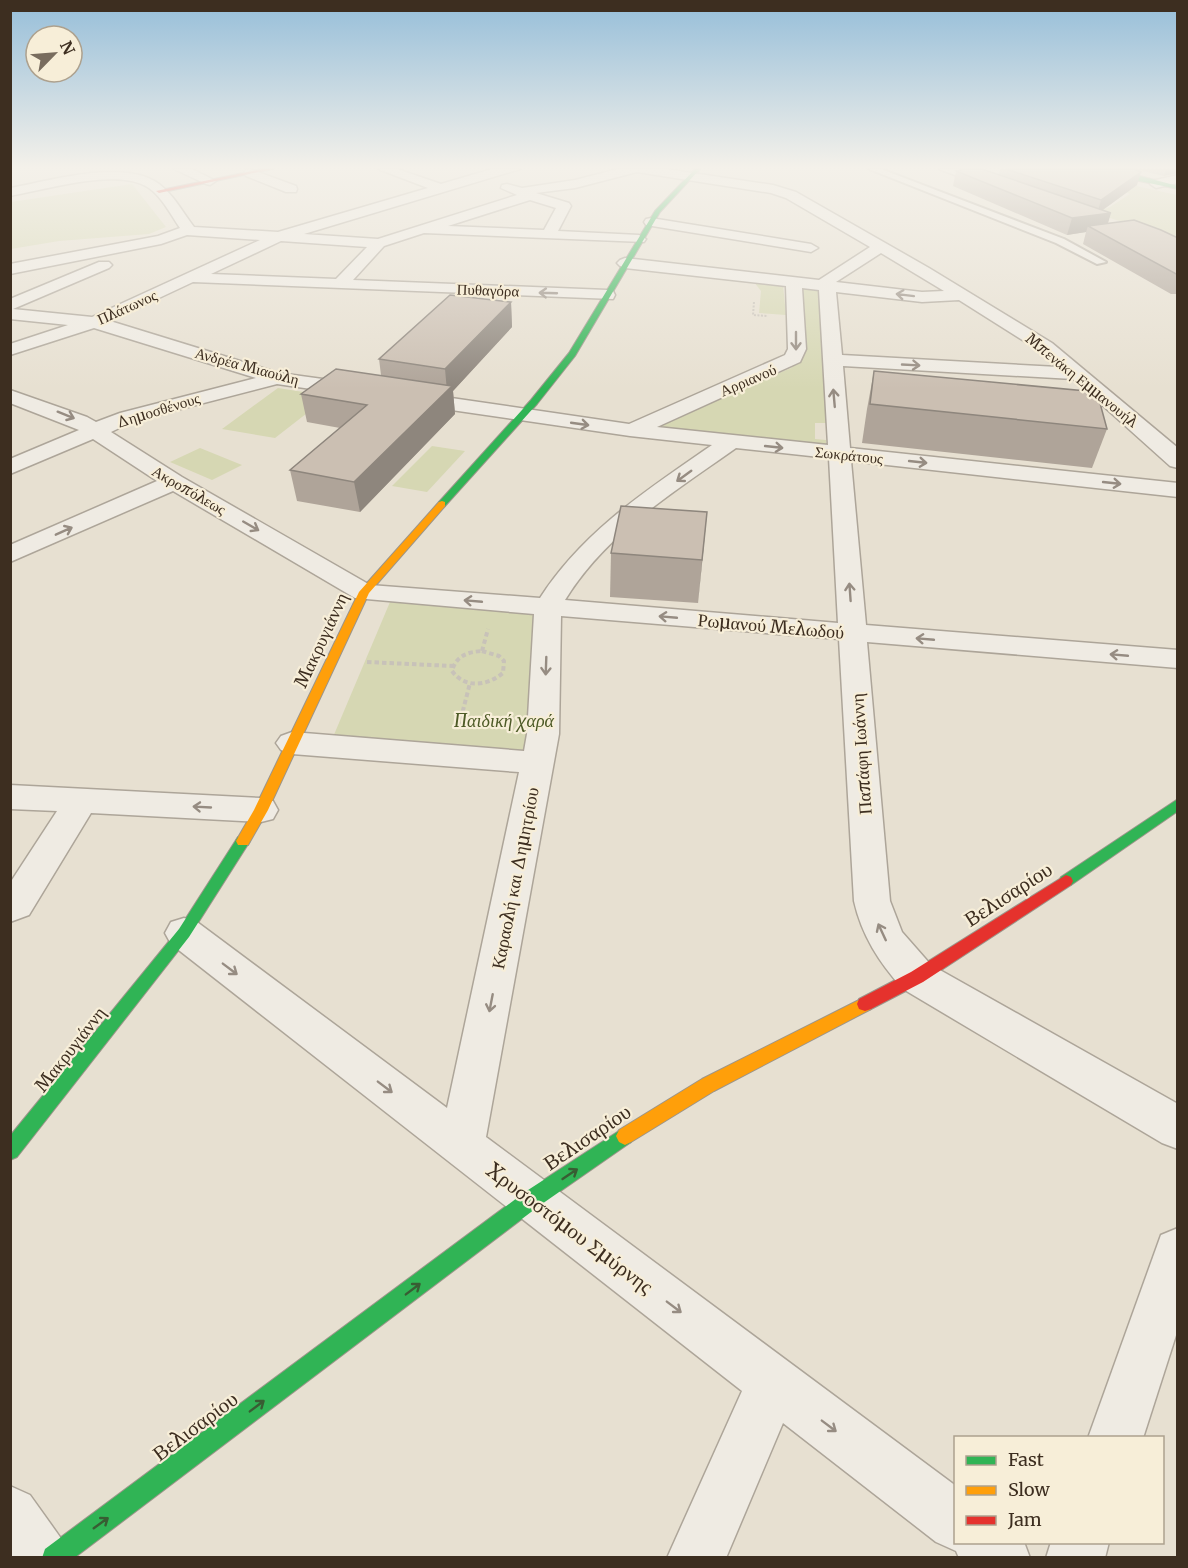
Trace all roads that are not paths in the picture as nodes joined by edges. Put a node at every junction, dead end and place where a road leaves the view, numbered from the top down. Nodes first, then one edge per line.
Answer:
1 (153, 242) edge
2 (267, 242) edge
3 (365, 242) edge
4 (637, 242) edge
5 (772, 242) edge
6 (773, 242) edge
7 (874, 242) edge
8 (1062, 242) edge
9 (379, 243) joint
10 (881, 246) junction
11 (811, 248) dead end
12 (112, 255) junction
13 (1101, 262) dead end
14 (625, 263) junction
15 (10, 269) edge
16 (726, 275) junction
17 (190, 278) junction
18 (794, 283) junction
19 (340, 284) junction
20 (828, 286) junction
21 (607, 295) junction
22 (963, 295) junction
23 (10, 305) edge
24 (10, 314) edge
25 (94, 322) junction
26 (10, 350) edge
27 (831, 360) junction
28 (1077, 374) junction
29 (277, 378) junction
30 (10, 396) edge
31 (522, 416) junction
32 (630, 430) junction
33 (95, 432) junction
34 (731, 442) junction
35 (839, 454) junction
36 (1178, 461) edge
37 (10, 467) edge
38 (174, 482) junction
39 (1178, 490) edge
40 (10, 555) edge
41 (364, 592) junction
42 (548, 608) junction
43 (853, 633) junction
44 (1178, 659) edge
45 (292, 744) junction
46 (538, 763) junction
47 (10, 797) edge
48 (81, 801) junction
49 (1178, 804) edge
50 (261, 810) junction
51 (10, 908) edge
52 (184, 933) junction
53 (917, 977) junction
54 (1178, 1128) edge
55 (462, 1146) junction
56 (10, 1151) edge
57 (532, 1199) junction
58 (1178, 1252) edge
59 (773, 1383) junction
60 (1115, 1436) edge
61 (10, 1515) edge
62 (954, 1520) edge
63 (985, 1544) edge
64 (39, 1557) edge
65 (54, 1557) edge
66 (696, 1557) edge
67 (1001, 1557) edge

1 - 12 street
2 - 17 street, Πλάτωνος
3 - 9 street
4 - 14 street, Μακρυγιάννη
5 - 16 street
6 - 11 street
7 - 10 street, Μπενάκη Εμμανουήλ
8 - 13 lane
9 - 19 street
10 - 20 street
10 - 22 street, Μπενάκη Εμμανουήλ
12 - 15 street
12 - 23 street
14 - 16 street
14 - 21 street, Μακρυγιάννη
16 - 18 street
17 - 19 street, Πυθαγόρα
17 - 25 street, Πλάτωνος
18 - 20 street
18 -> 32 street, Αρριανού
21 -> 19 street, Πυθαγόρα
22 -> 20 street
20 - 27 street, Παπάφη Ιωάννη
21 - 31 street, Μακρυγιάννη
22 - 28 street, Μπενάκη Εμμανουήλ
24 - 25 street, Ανδρέα Μιαούλη
25 - 26 street, Πλάτωνος
25 - 29 street, Ανδρέα Μιαούλη
27 -> 28 street
35 -> 27 street, Παπάφη Ιωάννη
28 - 36 street, Μπενάκη Εμμανουήλ
29 - 31 street, Ανδρέα Μιαούλη
29 - 33 street, Δημοσθένους
30 -> 33 street, Ακροπόλεως
31 -> 32 street, Σωκράτους
31 - 41 street, Μακρυγιάννη
32 - 34 street, Σωκράτους
33 - 37 street, Δημοσθένους
33 - 38 street, Ακροπόλεως
34 -> 35 street, Σωκράτους
34 -> 42 street
35 -> 39 street, Σωκράτους
43 -> 35 street, Παπάφη Ιωάννη
40 -> 38 street
38 -> 41 street, Ακροπόλεως
42 -> 41 street, Ρωμανού Μελωδού
41 - 45 street, Μακρυγιάννη
43 -> 42 street, Ρωμανού Μελωδού
42 -> 46 street, Καραολή και Δημητρίου
44 -> 43 street, Ρωμανού Μελωδού
53 -> 43 street, Παπάφη Ιωάννη
45 - 46 street
45 - 50 street, Μακρυγιάννη
46 -> 55 street, Καραολή και Δημητρίου
47 - 48 street
50 -> 48 street
48 - 51 street
49 - 53 street, Βελισαρίου
50 - 52 street, Μακρυγιάννη
52 -> 55 street, Χρυσοστόμου Σμύρνης
52 - 56 street, Μακρυγιάννη
53 - 54 street, Παπάφη Ιωάννη
57 -> 53 street, Βελισαρίου
55 - 57 street, Χρυσοστόμου Σμύρνης
57 -> 59 street, Χρυσοστόμου Σμύρνης
65 -> 57 street, Βελισαρίου
58 - 60 street
59 -> 62 street, Χρυσοστόμου Σμύρνης
59 - 66 street
61 - 64 street
63 - 67 street

